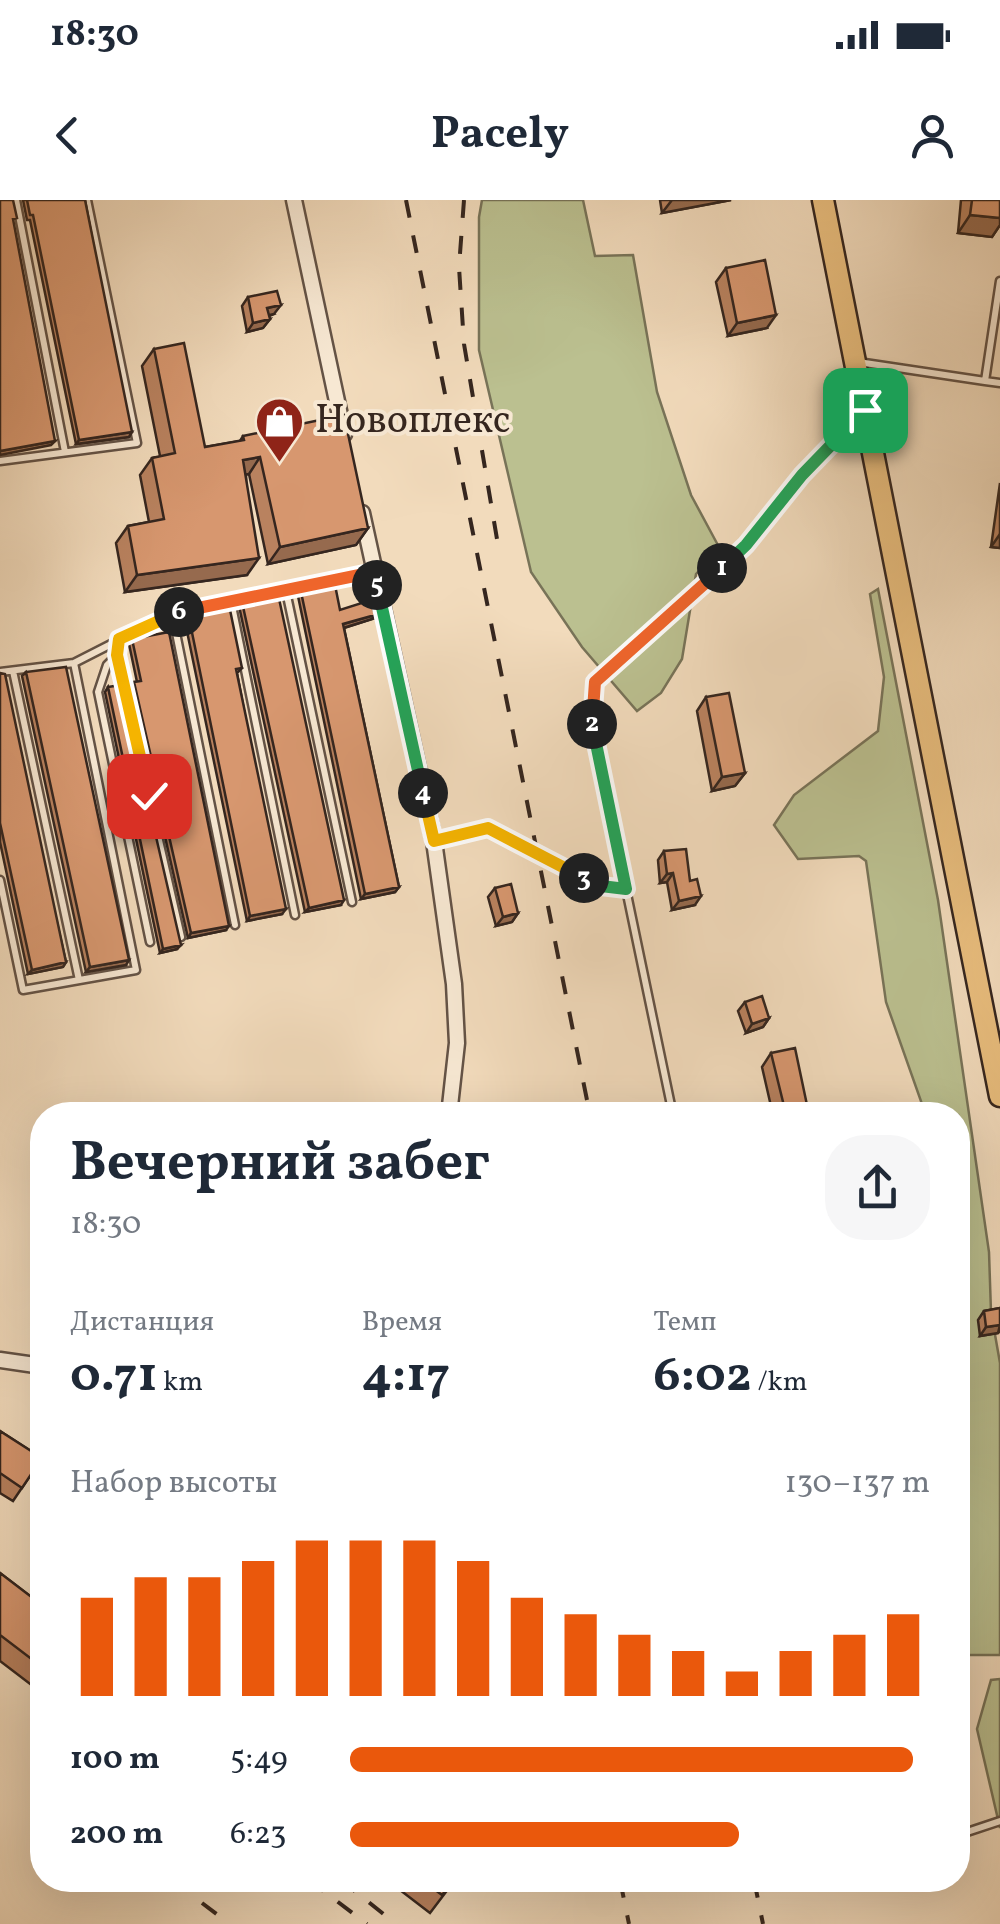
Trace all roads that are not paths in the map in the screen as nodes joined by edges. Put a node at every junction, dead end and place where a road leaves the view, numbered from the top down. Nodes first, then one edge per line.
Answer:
1 (16, 200) edge
2 (87, 200) edge
3 (294, 200) edge
4 (823, 200) edge
5 (1000, 281) edge
6 (856, 362) junction
7 (985, 380) junction
8 (1000, 383) edge
9 (865, 410) junction
10 (346, 442) edge
11 (66, 452) junction
12 (0, 461) edge
13 (358, 498) edge
14 (374, 572) junction
15 (286, 590) junction
16 (231, 601) junction
17 (172, 614) junction
18 (119, 639) junction
19 (117, 655) junction
20 (74, 663) junction
21 (0, 672) edge
22 (13, 672) junction
23 (488, 828) road end
24 (434, 841) junction
25 (0, 880) edge
26 (352, 902) dead end
27 (295, 915) dead end
28 (235, 925) dead end
29 (181, 937) edge
30 (150, 942) dead end
31 (79, 980) junction
32 (1000, 1096) edge
33 (451, 1102) edge
34 (670, 1102) edge
35 (0, 1360) edge
36 (30, 1364) edge
37 (1000, 1821) edge
38 (970, 1831) edge

1 - 11 lane
2 - 11 lane
3 - 10 street
4 - 6 main road
5 - 7 lane
6 - 7 lane
6 - 9 main road
7 - 8 lane
9 - 32 main road
9 - 34 lane
11 - 12 lane
13 - 14 street
14 - 15 lane
14 - 24 street
15 - 16 lane
15 - 26 lane
16 - 17 lane
16 - 27 lane
17 - 18 lane
17 - 28 lane
18 - 19 lane
18 - 20 lane
19 - 29 lane
19 - 30 lane
20 - 22 lane
20 - 31 lane
21 - 22 lane
22 - 31 lane
23 - 24 lane
24 - 33 street
25 - 31 lane
35 - 36 street
37 - 38 lane

